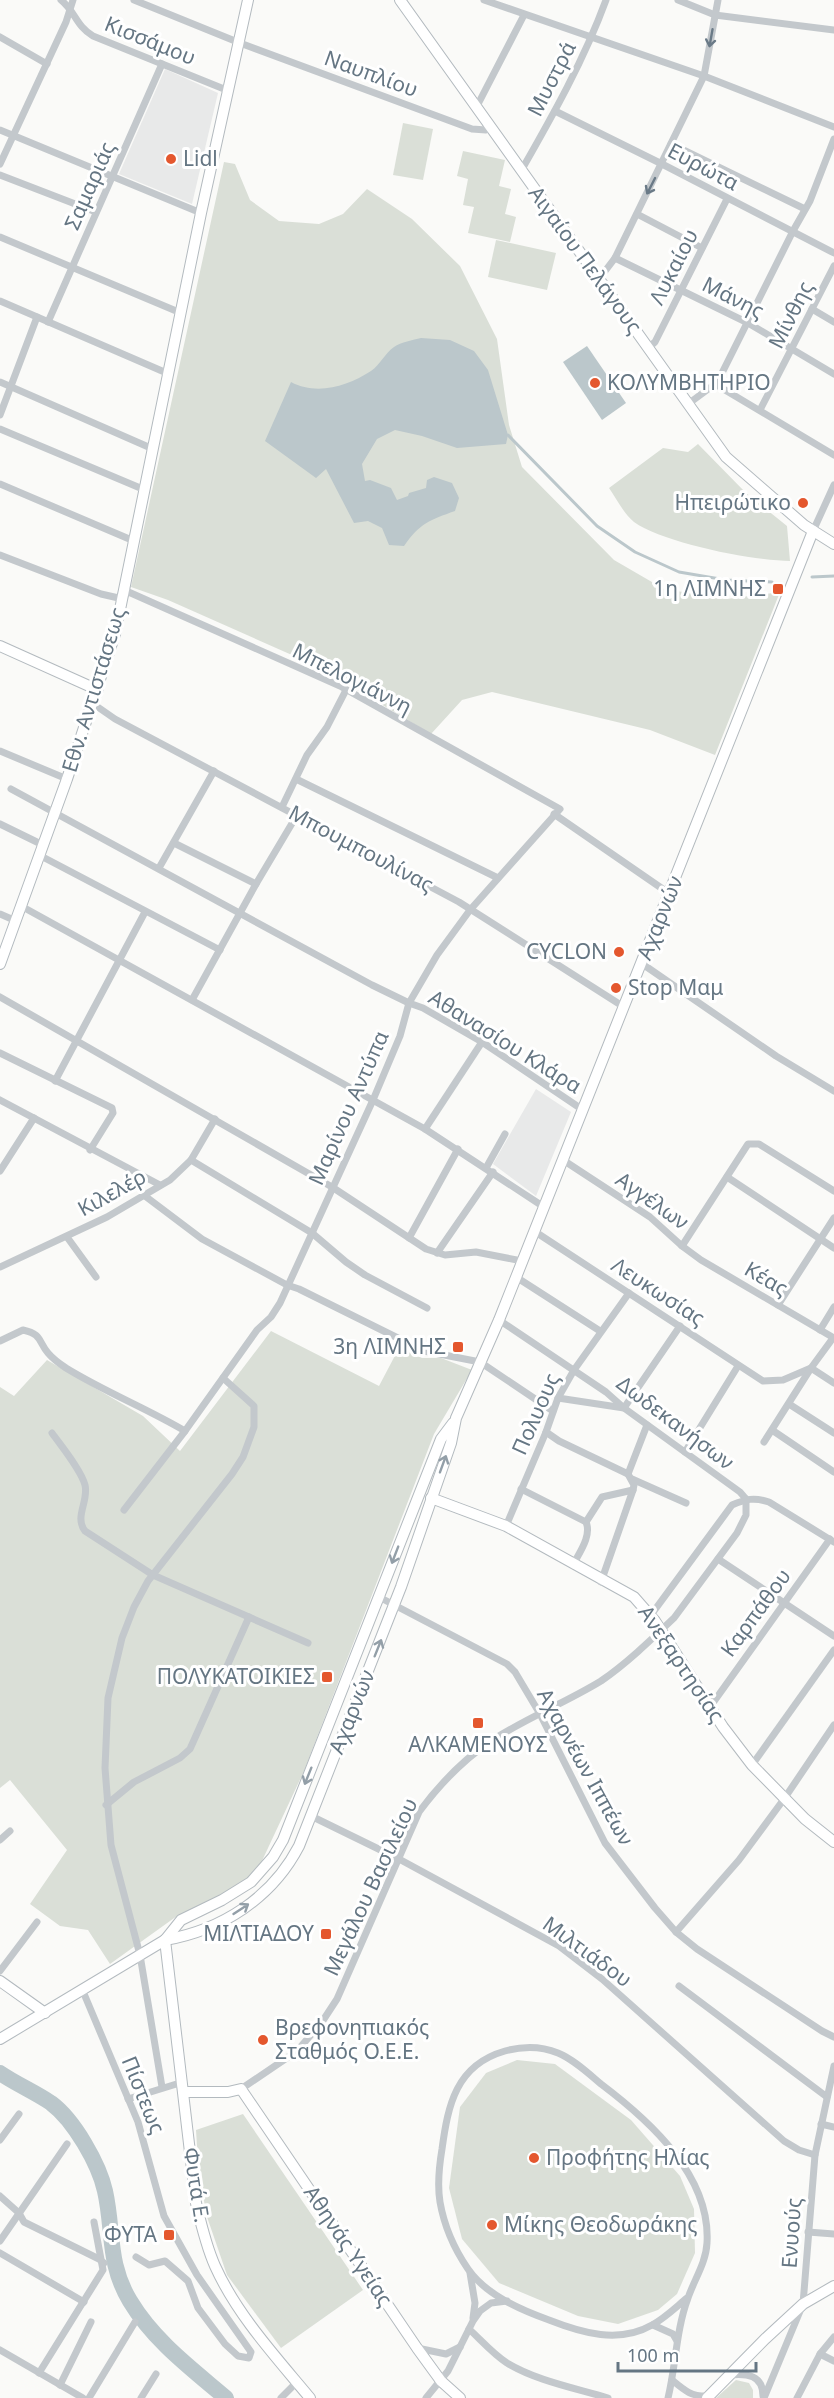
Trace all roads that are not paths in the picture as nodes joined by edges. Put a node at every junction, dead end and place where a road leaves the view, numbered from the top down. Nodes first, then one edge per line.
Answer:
1 (61, 0) edge
2 (134, 0) edge
3 (248, 0) edge
4 (400, 0) edge
5 (484, 0) edge
6 (511, 0) edge
7 (606, 0) edge
8 (678, 0) edge
9 (718, 0) edge
10 (72, 3) edge
11 (507, 8) junction
12 (524, 15) junction
13 (715, 15) junction
14 (834, 30) edge
15 (0, 37) edge
16 (592, 38) junction
17 (240, 43) junction
18 (47, 64) junction
19 (162, 64) junction
20 (704, 76) junction
21 (229, 91) junction
22 (476, 108) junction
23 (555, 111) junction
24 (490, 127) junction
25 (834, 127) edge
26 (0, 130) edge
27 (13, 136) junction
28 (834, 139) edge
29 (671, 144) junction
30 (0, 164) edge
31 (662, 164) junction
32 (521, 171) junction
33 (0, 175) edge
34 (112, 177) junction
35 (727, 199) junction
36 (805, 210) junction
37 (96, 212) junction
38 (201, 213) junction
39 (637, 214) junction
40 (793, 231) junction
41 (0, 237) edge
42 (702, 248) junction
43 (834, 254) edge
44 (615, 258) junction
45 (834, 266) edge
46 (72, 268) junction
47 (599, 279) junction
48 (680, 290) junction
49 (0, 301) edge
50 (812, 309) junction
51 (182, 313) junction
52 (37, 317) junction
53 (48, 322) junction
54 (834, 322) edge
55 (748, 323) junction
56 (648, 348) junction
57 (792, 348) junction
58 (169, 374) junction
59 (834, 374) edge
60 (0, 382) edge
61 (716, 384) junction
62 (10, 387) junction
63 (688, 404) junction
64 (760, 410) junction
65 (0, 415) edge
66 (0, 429) edge
67 (153, 449) junction
68 (834, 455) edge
69 (0, 484) edge
70 (834, 485) edge
71 (145, 490) junction
72 (813, 531) junction
73 (134, 541) junction
74 (834, 544) edge
75 (0, 555) edge
76 (123, 595) junction
77 (0, 646) edge
78 (98, 690) junction
79 (346, 690) junction
80 (92, 703) junction
81 (0, 751) edge
82 (214, 771) junction
83 (67, 779) junction
84 (296, 779) junction
85 (11, 789) dead end
86 (282, 807) junction
87 (557, 811) junction
88 (55, 812) junction
89 (297, 815) junction
90 (0, 824) edge
91 (174, 843) junction
92 (41, 850) junction
93 (159, 868) junction
94 (498, 878) junction
95 (256, 884) junction
96 (670, 894) junction
97 (21, 906) junction
98 (470, 910) junction
99 (145, 912) junction
100 (241, 913) junction
101 (0, 914) edge
102 (16, 921) junction
103 (220, 950) junction
104 (118, 959) junction
105 (641, 963) junction
106 (0, 964) edge
107 (0, 997) edge
108 (192, 1000) junction
109 (409, 1003) junction
110 (624, 1007) junction
111 (75, 1040) junction
112 (482, 1042) junction
113 (0, 1053) edge
114 (55, 1081) junction
115 (833, 1089) edge
116 (0, 1100) edge
117 (373, 1100) junction
118 (583, 1110) junction
119 (34, 1118) junction
120 (215, 1119) junction
121 (425, 1129) junction
122 (505, 1134) dead end
123 (458, 1149) junction
124 (90, 1150) junction
125 (191, 1160) junction
126 (562, 1160) junction
127 (1, 1167) edge
128 (489, 1170) junction
129 (727, 1177) junction
130 (160, 1185) junction
131 (332, 1187) junction
132 (834, 1191) edge
133 (145, 1196) junction
134 (544, 1208) junction
135 (834, 1218) edge
136 (534, 1231) junction
137 (312, 1233) junction
138 (67, 1237) junction
139 (409, 1238) junction
140 (821, 1240) junction
141 (682, 1246) junction
142 (834, 1248) edge
143 (437, 1253) junction
144 (522, 1261) junction
145 (0, 1267) edge
146 (96, 1277) dead end
147 (516, 1277) junction
148 (287, 1285) junction
149 (629, 1293) junction
150 (778, 1305) junction
151 (834, 1307) edge
152 (427, 1308) dead end
153 (499, 1320) junction
154 (680, 1326) junction
155 (820, 1330) junction
156 (600, 1332) junction
157 (834, 1338) edge
158 (0, 1341) edge
159 (480, 1362) junction
160 (738, 1366) junction
161 (811, 1368) junction
162 (573, 1370) junction
163 (223, 1378) junction
164 (834, 1383) edge
165 (558, 1398) junction
166 (789, 1404) junction
167 (624, 1408) junction
168 (553, 1411) junction
169 (456, 1418) junction
170 (647, 1425) junction
171 (772, 1430) junction
172 (185, 1431) junction
173 (546, 1432) junction
174 (52, 1433) dead end
175 (834, 1433) edge
176 (764, 1442) dead end
177 (685, 1452) junction
178 (834, 1472) edge
179 (630, 1476) junction
180 (521, 1489) junction
181 (633, 1490) junction
182 (431, 1498) junction
183 (746, 1499) junction
184 (686, 1503) dead end
185 (124, 1510) dead end
186 (586, 1522) junction
187 (506, 1526) junction
188 (832, 1540) edge
189 (718, 1559) junction
190 (573, 1565) junction
191 (153, 1575) junction
192 (602, 1580) junction
193 (379, 1598) junction
194 (784, 1603) junction
195 (394, 1605) junction
196 (651, 1615) junction
197 (249, 1617) junction
198 (661, 1630) junction
199 (834, 1636) edge
200 (308, 1643) dead end
201 (834, 1650) edge
202 (710, 1707) junction
203 (540, 1714) junction
204 (834, 1725) edge
205 (752, 1765) junction
206 (784, 1799) junction
207 (106, 1805) junction
208 (311, 1816) junction
209 (10, 1831) dead end
210 (832, 1837) edge
211 (0, 1840) edge
212 (399, 1859) junction
213 (37, 1922) dead end
214 (675, 1932) junction
215 (165, 1940) junction
216 (140, 1955) junction
217 (0, 1971) edge
218 (0, 1981) edge
219 (679, 1986) dead end
220 (82, 1989) junction
221 (45, 2013) junction
222 (834, 2037) edge
223 (0, 2039) edge
224 (834, 2066) edge
225 (162, 2087) junction
226 (184, 2087) junction
227 (241, 2089) junction
228 (831, 2089) edge
229 (827, 2097) junction
230 (128, 2099) junction
231 (19, 2114) dead end
232 (821, 2124) junction
233 (834, 2127) edge
234 (0, 2140) edge
235 (67, 2144) dead end
236 (815, 2156) junction
237 (0, 2196) edge
238 (19, 2213) junction
239 (94, 2222) dead end
240 (808, 2232) junction
241 (834, 2234) edge
242 (0, 2241) edge
243 (0, 2253) edge
244 (136, 2257) dead end
245 (104, 2263) junction
246 (469, 2271) junction
247 (834, 2286) edge
248 (687, 2298) junction
249 (507, 2301) junction
250 (84, 2302) junction
251 (802, 2304) junction
252 (473, 2321) junction
253 (91, 2322) dead end
254 (135, 2322) dead end
255 (653, 2325) junction
256 (469, 2329) junction
257 (834, 2337) edge
258 (677, 2341) junction
259 (460, 2347) junction
260 (417, 2348) junction
261 (0, 2350) edge
262 (820, 2354) junction
263 (834, 2361) edge
264 (39, 2373) junction
265 (156, 2374) dead end
266 (729, 2375) junction
267 (672, 2380) junction
268 (441, 2381) junction
269 (297, 2382) junction
270 (60, 2385) junction
271 (708, 2397) edge
272 (83, 2398) edge
273 (89, 2398) edge
274 (141, 2398) edge
275 (281, 2398) edge
276 (310, 2398) edge
277 (426, 2398) edge
278 (460, 2398) edge
279 (608, 2398) edge
280 (668, 2398) edge
281 (764, 2398) edge
282 (796, 2398) edge

1 - 10 street, Κισσάμου
2 - 17 street, Ναυπλίου
3 - 17 street, Εθν. Αντιστάσεως
4 - 22 street, Αιγαίου Πελάγους
5 - 11 street
6 - 11 street
7 - 16 street, Μυστρά
8 - 13 street
9 - 13 street
10 - 18 street
10 - 19 street, Κισσάμου
11 - 12 street
12 - 16 street
12 - 22 street
13 - 14 street
13 -> 20 street
15 - 18 street
16 - 20 street
16 - 23 street, Μυστρά
17 - 21 street, Εθν. Αντιστάσεως
17 - 24 street, Ναυπλίου
18 - 27 street
19 - 21 street, Κισσάμου
19 - 34 street, Σαμαριάς
20 - 25 street
20 - 29 street
21 - 38 street, Εθν. Αντιστάσεως
22 - 24 street, Αιγαίου Πελάγους
23 - 31 street, Ευρώτα
23 - 32 street, Μυστρά
24 - 32 street, Αιγαίου Πελάγους
26 - 27 street
27 - 30 street
27 - 34 street
28 - 36 street
29 - 31 street
29 - 36 street
31 - 35 street, Ευρώτα
31 -> 39 street
32 - 47 street, Αιγαίου Πελάγους
33 - 37 street
34 - 37 street, Σαμαριάς
34 - 38 street
35 - 40 street, Ευρώτα
35 - 42 street, Λυκαίου
36 - 40 street
37 - 46 street, Σαμαριάς
38 - 51 street, Εθν. Αντιστάσεως
39 - 42 street
39 - 44 street
40 - 43 street, Ευρώτα
40 - 55 street
41 - 46 street
42 - 48 street, Λυκαίου
44 - 47 street
44 - 48 street, Μάνης
45 - 50 street, Μίνθης
46 - 51 street
46 - 53 street, Σαμαριάς
47 - 56 street, Αιγαίου Πελάγους
48 - 55 street, Μάνης
48 - 56 street, Λυκαίου
49 - 52 street
50 - 54 street
50 - 57 street, Μίνθης
51 - 58 street, Εθν. Αντιστάσεως
52 - 53 street
52 - 62 street
53 - 58 street
55 - 57 street, Μάνης
55 - 61 street
56 - 63 street, Αιγαίου Πελάγους
57 - 59 street, Μάνης
57 - 64 street, Μίνθης
58 - 67 street, Εθν. Αντιστάσεως
60 - 62 street
61 - 63 street
61 - 64 street
62 - 65 street
62 - 67 street
63 - 72 street, Αιγαίου Πελάγους
64 - 68 street
66 - 71 street
67 - 71 street, Εθν. Αντιστάσεως
69 - 73 street
70 - 72 street, Αχαρνών
71 - 73 street, Εθν. Αντιστάσεως
72 - 74 street, Αιγαίου Πελάγους
72 - 96 street, Αχαρνών
73 - 76 street, Εθν. Αντιστάσεως
75 - 76 street, Μπελογιάννη
76 - 78 street, Εθν. Αντιστάσεως
76 - 79 street, Μπελογιάννη
77 - 78 street
78 - 80 street, Εθν. Αντιστάσεως
79 - 84 street
79 - 87 street, Μπελογιάννη
80 - 82 street, Μπουμπουλίνας
80 - 83 street, Εθν. Αντιστάσεως
81 - 83 street
82 - 86 street, Μπουμπουλίνας
82 - 91 street
83 - 88 street, Εθν. Αντιστάσεως
84 - 86 street
84 - 94 street
85 - 88 street, Αθανασίου Κλάρα
86 - 89 street, Μπουμπουλίνας
87 - 94 street, Μαρίνου Αντύπα
87 - 96 street, Μπελογιάννη
88 - 92 street, Εθν. Αντιστάσεως
88 - 93 street, Αθανασίου Κλάρα
89 - 95 street
89 - 98 street, Μπουμπουλίνας
90 - 92 street
91 - 93 street
91 - 95 street
92 - 97 street, Εθν. Αντιστάσεως
92 - 99 street
93 - 100 street, Αθανασίου Κλάρα
94 - 98 street, Μαρίνου Αντύπα
95 - 100 street
96 - 105 street, Αχαρνών
97 - 102 street, Εθν. Αντιστάσεως
97 - 104 street
98 - 109 street, Μαρίνου Αντύπα
98 - 110 street, Μπουμπουλίνας
99 - 103 street
99 - 104 street
100 - 103 street
100 - 109 street, Αθανασίου Κλάρα
101 - 102 street
102 - 106 street, Εθν. Αντιστάσεως
103 - 108 street
104 - 108 street
104 - 111 street
105 - 110 street, Αχαρνών
105 - 115 street
107 - 111 street
108 - 117 street
109 - 112 street, Αθανασίου Κλάρα
109 - 117 street, Μαρίνου Αντύπα
110 - 118 street, Αχαρνών
111 - 114 street
111 - 120 street
112 - 118 street, Αθανασίου Κλάρα
112 - 121 street
113 - 114 street
114 - 124 street
116 - 119 street
117 - 121 street
117 - 131 street, Μαρίνου Αντύπα
118 - 126 street, Αχαρνών
119 - 124 street
119 - 127 street
120 - 125 street, Κιλελέρ
120 - 131 street
121 - 123 street
122 - 128 street
123 - 128 street
123 - 139 street
124 - 130 street
125 - 130 street, Κιλελέρ
125 - 137 street
126 - 134 street, Αχαρνών
126 - 141 street, Αγγέλων
128 - 134 street
128 - 143 street
129 - 132 street, Αγγέλων
129 - 140 street
129 - 141 street, Αγγέλων
130 - 133 street, Κιλελέρ
131 - 137 street, Μαρίνου Αντύπα
131 - 139 street
133 - 138 street, Κιλελέρ
133 - 148 street
134 - 136 street, Αχαρνών
135 - 140 street
136 - 144 street, Αχαρνών
136 - 149 street, Λευκωσίας
137 - 148 street, Μαρίνου Αντύπα
137 - 152 street
138 - 145 street, Κιλελέρ
138 - 146 street
139 - 143 street
140 - 142 street
140 - 150 street
141 - 150 street, Κέας
143 - 144 street
144 - 147 street, Αχαρνών
147 - 153 street, Αχαρνών
147 - 156 street
148 - 159 street
148 - 163 street, Μαρίνου Αντύπα
149 - 154 street, Λευκωσίας
149 - 156 street, Πολυους
150 - 155 street, Κέας
151 - 155 street
153 - 159 street, Αχαρνών
153 - 162 street, Δωδεκανήσων
154 - 160 street, Λευκωσίας
154 - 167 street
155 - 157 street, Κέας
156 - 162 street, Πολυους
157 - 161 street
158 - 172 street
159 - 168 street
159 - 169 street, Αχαρνών
160 - 161 street, Λευκωσίας
160 - 177 street
161 - 164 street
161 - 166 street
162 - 165 street, Πολυους
162 - 167 street, Δωδεκανήσων
163 - 172 street, Μαρίνου Αντύπα
163 - 191 street
165 - 167 street
165 - 168 street, Πολυους
166 - 171 street
166 - 175 street
167 - 170 street, Δωδεκανήσων
168 - 173 street, Πολυους
182 -> 169 street, Αχαρνών
169 -> 193 street, Αχαρνών
170 - 177 street, Δωδεκανήσων
170 - 179 street
171 - 176 street
171 - 178 street
172 - 185 street, Μαρίνου Αντύπα
173 - 179 street
173 - 180 street, Πολυους
174 - 191 street
177 - 183 street, Δωδεκανήσων
179 - 181 street
179 - 184 street
180 - 186 street
180 - 187 street, Πολυους
181 - 186 street
181 - 192 street
182 - 187 street, Ανεξαρτησίας
182 - 195 street, Αχαρνών
183 - 188 street, Δωδεκανήσων
183 - 189 street, Μεγάλου Βασιλείου
183 - 196 street
186 - 190 street
187 - 190 street, Ανεξαρτησίας
188 - 194 street, Καρπάθου
189 - 194 street
189 - 198 street, Μεγάλου Βασιλείου
190 - 192 street, Ανεξαρτησίας
191 - 197 street
191 - 207 street
192 - 196 street, Ανεξαρτησίας
193 - 195 street, Αχαρνέων Ιππέων
193 -> 215 street, Αχαρνών
194 - 199 street
194 - 202 street, Καρπάθου
195 - 203 street, Αχαρνέων Ιππέων
208 -> 195 street, Αχαρνών
196 - 198 street, Ανεξαρτησίας
197 - 200 street
197 - 207 street
198 - 202 street, Ανεξαρτησίας
198 - 203 street, Μεγάλου Βασιλείου
201 - 205 street
202 - 205 street, Ανεξαρτησίας
203 - 212 street, Μεγάλου Βασιλείου
203 - 214 street, Αχαρνέων Ιππέων
204 - 206 street
205 - 206 street, Ανεξαρτησίας
206 - 210 street, Ανεξαρτησίας
206 - 214 street
207 - 216 street
208 - 212 street, Μιλτιάδου
215 -> 208 street, Αχαρνών
209 - 211 street
212 - 227 street, Μεγάλου Βασιλείου
212 - 236 street, Μιλτιάδου
213 - 217 street
214 - 222 street, Αχαρνέων Ιππέων
215 - 216 street, Αχαρνών
215 - 226 street, Φυτά Ε.
216 - 220 street, Αχαρνών
216 - 225 street
218 - 221 street
219 - 229 street
220 - 221 street, Αχαρνών
220 - 230 street, Πίστεως
221 - 223 street, Αχαρνών
224 - 228 street, Ενυούς
225 - 226 street
225 - 230 street
226 - 227 street
226 - 269 street, Φυτά Ε.
227 - 260 street, Αθηνάς Υγείας
228 - 229 street, Ενυούς
229 - 232 street, Ενυούς
230 - 244 street, Πίστεως
231 - 234 street
232 - 233 street
232 - 236 street, Ενυούς
235 - 238 street
236 - 240 street, Ενυούς
237 - 238 street
238 - 242 street
238 - 245 street
239 - 245 street
240 - 241 street
240 - 251 street, Ενυούς
243 - 250 street
245 - 250 street
246 - 248 street
246 - 249 street
246 - 252 street
247 - 251 street
248 - 255 street
248 - 258 street
249 - 252 street
249 - 255 street
250 - 264 street
251 - 266 street
251 - 281 street, Ενυούς
252 - 256 street
253 - 270 street
254 - 273 street
255 - 258 street
256 - 259 street
256 - 279 street
257 - 262 street
258 - 267 street
259 - 260 street
259 - 268 street
260 - 268 street, Αθηνάς Υγείας
261 - 264 street
262 - 263 street
262 - 282 street
264 - 270 street
265 - 274 street
266 - 271 street
266 - 281 street
267 - 271 street
267 - 280 street
268 - 277 street
268 - 278 street, Αθηνάς Υγείας
269 - 275 street
269 - 276 street, Φυτά Ε.
270 - 272 street

